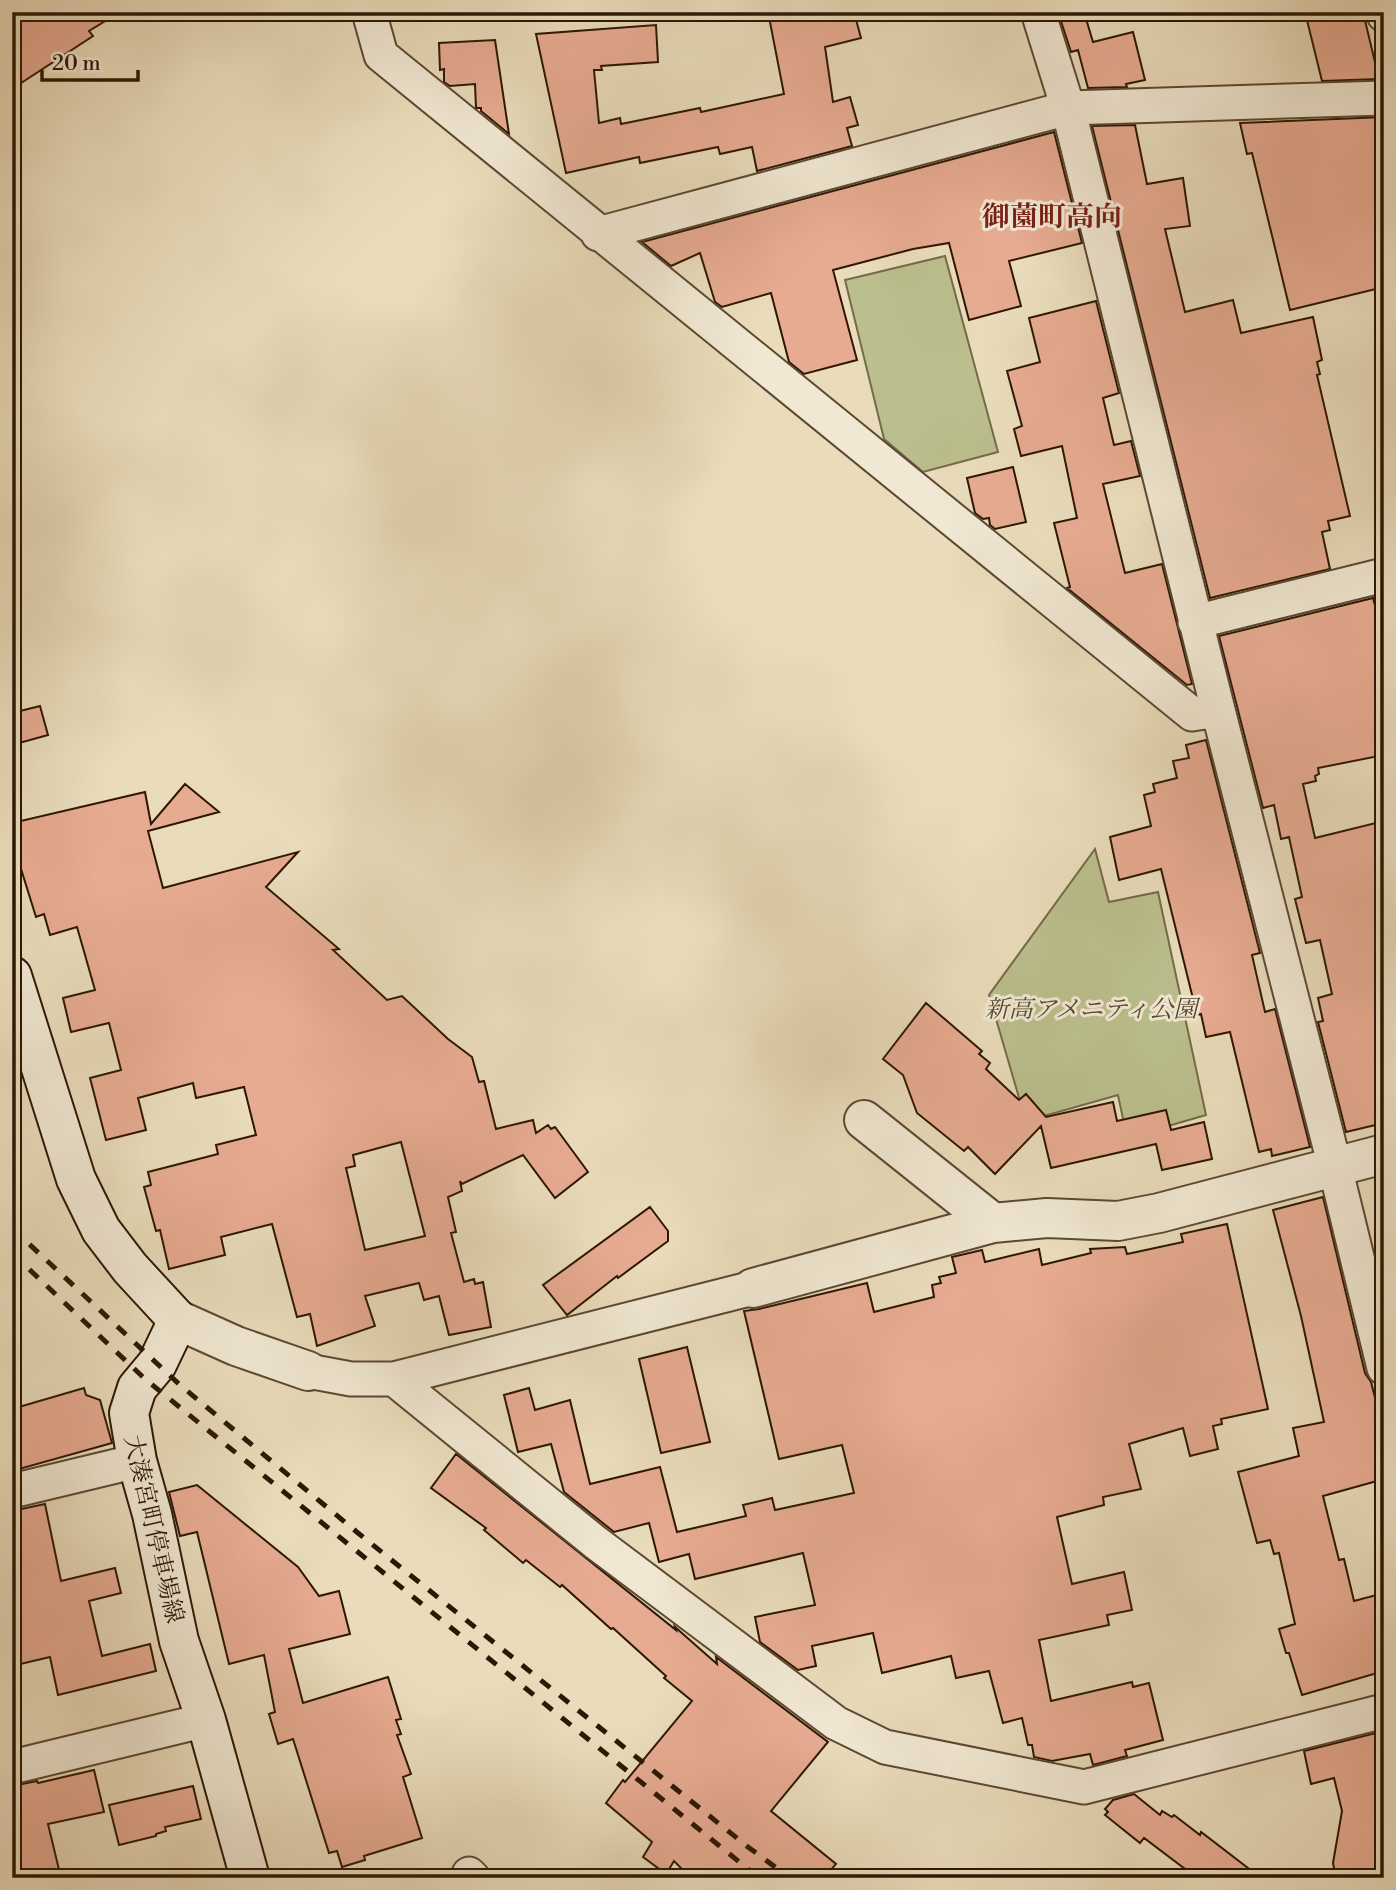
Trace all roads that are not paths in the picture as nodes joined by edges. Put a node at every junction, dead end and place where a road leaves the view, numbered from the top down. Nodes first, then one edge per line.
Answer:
1 (369, 12) edge
2 (1038, 12) edge
3 (1384, 98) edge
4 (1068, 108) junction
5 (598, 234) junction
6 (1384, 575) edge
7 (1195, 622) junction
8 (1217, 710) junction
9 (12, 976) edge
10 (864, 1120) dead end
11 (1384, 1154) edge
12 (1335, 1167) junction
13 (993, 1223) junction
14 (754, 1288) joint
15 (178, 1320) junction
16 (1384, 1368) edge
17 (308, 1371) joint
18 (394, 1379) junction
19 (137, 1461) junction
20 (21, 1486) edge
21 (1384, 1711) edge
22 (205, 1720) junction
23 (12, 1767) edge
24 (250, 1878) edge

1 - 5 street
2 - 4 street
3 - 4 street
4 - 5 street
4 - 7 street
5 - 8 street
6 - 7 street
7 - 8 street
8 - 12 street
9 - 15 main road
10 - 13 main road
11 - 12 main road
12 - 13 main road
12 - 16 street
13 - 14 main road
14 - 18 street
15 - 17 main road
15 - 19 main road, 大湊宮町停車場線
17 - 18 street
18 - 21 street
19 - 20 street
19 - 22 main road, 大湊宮町停車場線
22 - 23 street
22 - 24 main road, 大湊宮町停車場線

